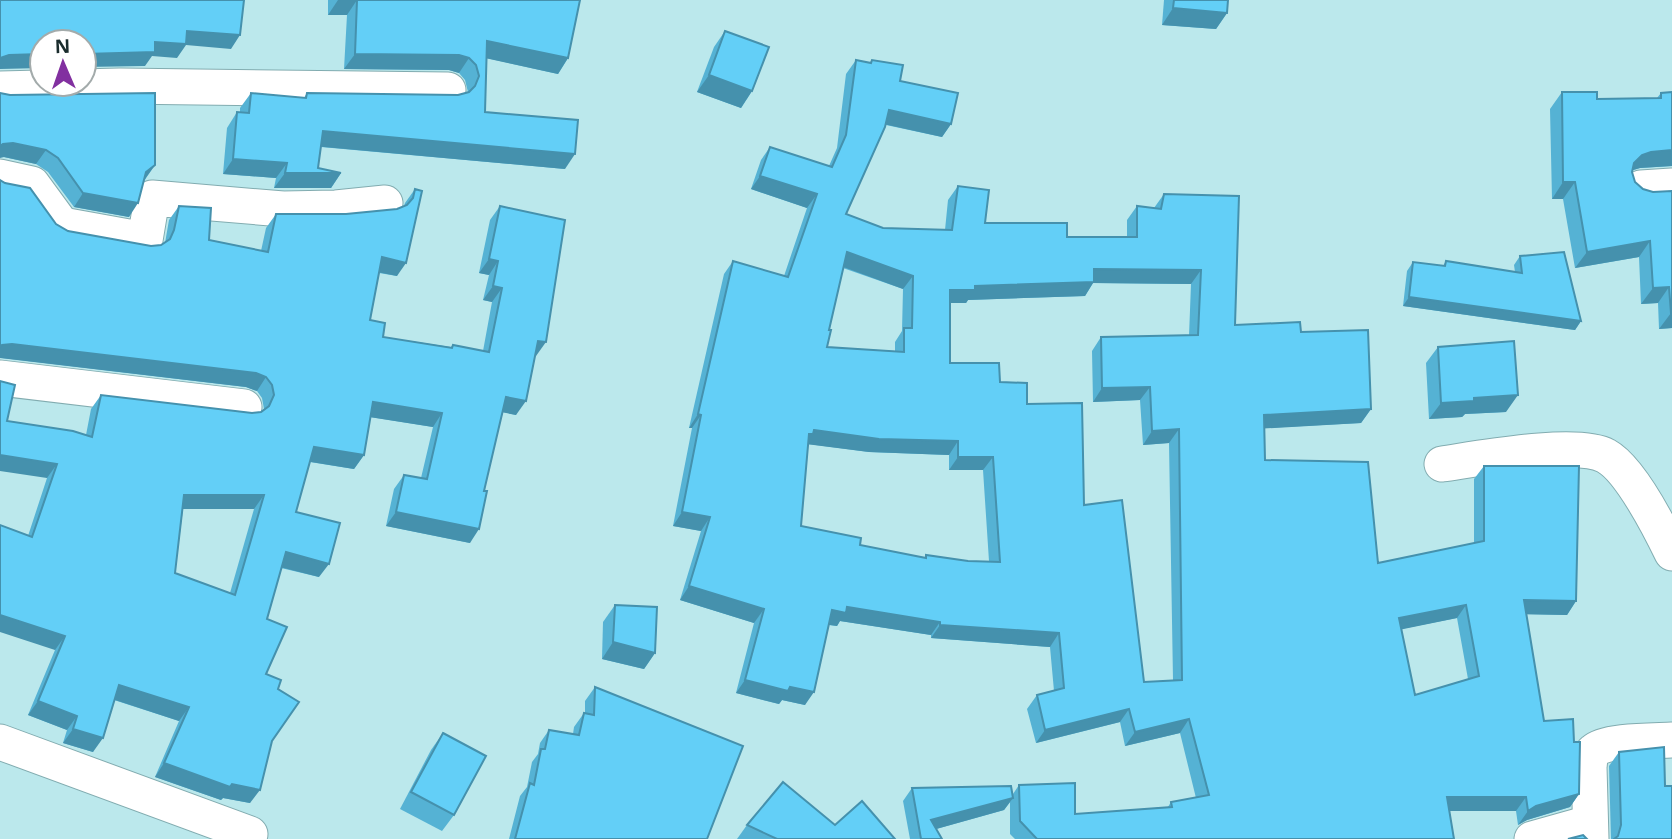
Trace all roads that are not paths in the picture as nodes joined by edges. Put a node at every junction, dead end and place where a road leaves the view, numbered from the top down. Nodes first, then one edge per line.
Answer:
1 (0, 89) edge
2 (449, 90) dead end
3 (0, 177) edge
4 (385, 203) dead end
5 (0, 377) edge
6 (244, 407) dead end
7 (1442, 464) dead end
8 (1672, 552) edge
9 (1672, 740) edge
10 (0, 742) edge
11 (1590, 831) edge
12 (250, 834) dead end
13 (1532, 839) edge

1 - 2 street
3 - 4 street
5 - 6 street
7 - 8 street
9 - 11 street
10 - 12 street
11 - 13 street

